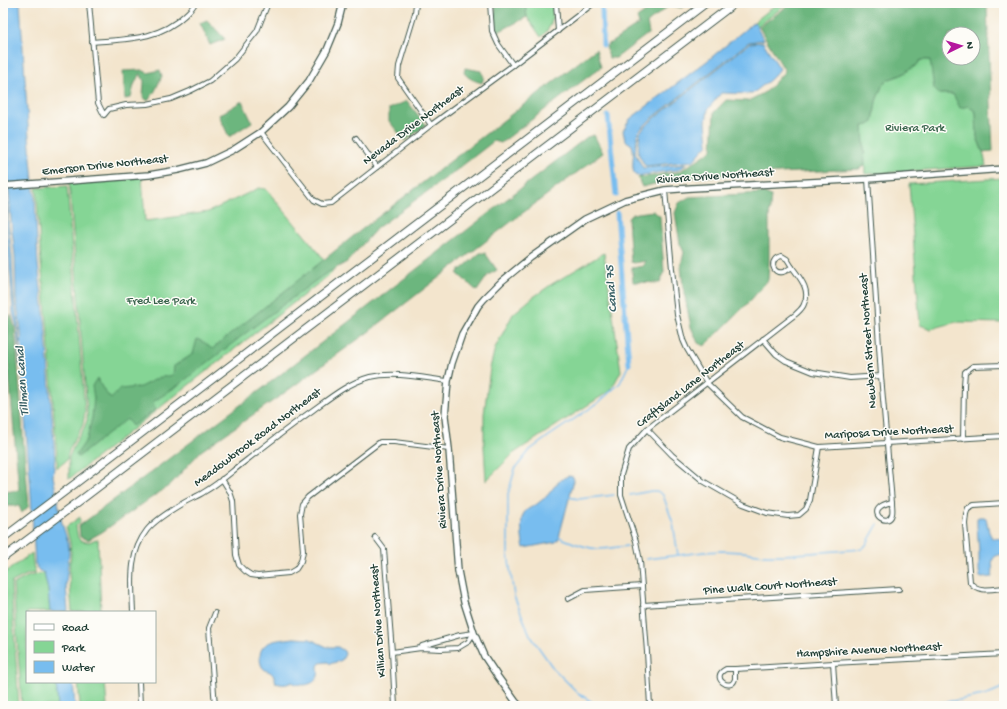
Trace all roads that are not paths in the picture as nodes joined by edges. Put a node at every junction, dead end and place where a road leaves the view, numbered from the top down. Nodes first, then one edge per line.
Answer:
1 (89, 3) edge
2 (195, 3) edge
3 (268, 3) edge
4 (343, 3) edge
5 (416, 3) edge
6 (490, 3) edge
7 (556, 3) edge
8 (594, 3) edge
9 (706, 3) edge
10 (735, 3) edge
11 (558, 31) junction
12 (92, 42) junction
13 (513, 65) junction
14 (431, 125) junction
15 (261, 132) junction
16 (356, 138) dead end
17 (377, 167) junction
18 (1004, 169) edge
19 (868, 179) junction
20 (3, 186) edge
21 (665, 190) junction
22 (792, 267) junction
23 (763, 339) junction
24 (1004, 365) edge
25 (881, 376) junction
26 (448, 381) junction
27 (707, 383) junction
28 (647, 430) junction
29 (1004, 436) edge
30 (963, 439) junction
31 (887, 443) junction
32 (819, 447) junction
33 (449, 449) junction
34 (222, 479) junction
35 (892, 502) junction
36 (1004, 503) edge
37 (375, 537) dead end
38 (3, 538) edge
39 (3, 558) edge
40 (642, 586) junction
41 (898, 588) dead end
42 (1004, 588) edge
43 (568, 599) dead end
44 (643, 605) junction
45 (133, 611) edge
46 (215, 613) dead end
47 (474, 633) junction
48 (421, 648) junction
49 (392, 652) junction
50 (1004, 654) edge
51 (833, 663) junction
52 (736, 669) junction
53 (139, 683) edge
54 (516, 705) edge
55 (140, 706) edge
56 (215, 706) edge
57 (395, 706) edge
58 (650, 706) edge
59 (836, 706) edge

1 - 12 street
2 - 12 street
3 - 12 street
4 - 15 street, Emerson Drive Northeast
5 - 14 street
6 - 13 street
7 - 11 street
8 - 11 street, Nevada Drive Northeast
9 - 38 highway
10 - 39 highway
11 - 13 street, Nevada Drive Northeast
13 - 14 street, Nevada Drive Northeast
14 - 17 street, Nevada Drive Northeast
15 - 17 street, Nevada Drive Northeast
15 - 20 street, Emerson Drive Northeast
16 - 17 street
18 - 19 street, Riviera Drive Northeast
19 - 21 street, Riviera Drive Northeast
19 - 25 street, Newbern Street Northeast
21 - 26 street, Riviera Drive Northeast
21 - 27 street, Mariposa Drive Northeast
22 - 22 street, Craftsland Lane Northeast
22 - 23 street, Craftsland Lane Northeast
23 - 25 street
23 - 27 street, Craftsland Lane Northeast
24 - 30 street
25 - 31 street, Newbern Street Northeast
26 - 33 street, Riviera Drive Northeast
26 - 34 street, Meadowbrook Road Northeast
27 - 28 street, Craftsland Lane Northeast
27 - 32 street, Mariposa Drive Northeast
28 - 32 street
28 - 40 street, Craftsland Lane Northeast
29 - 30 street, Mariposa Drive Northeast
30 - 31 street, Mariposa Drive Northeast
31 - 32 street, Mariposa Drive Northeast
31 - 35 street, Newbern Street Northeast
33 - 34 street
33 - 47 street, Riviera Drive Northeast
34 - 45 street, Meadowbrook Road Northeast
35 - 35 street, Newbern Street Northeast
36 - 42 street
37 - 49 street, Killian Drive Northeast
40 - 43 street
40 - 44 street, Craftsland Lane Northeast
41 - 44 street, Pine Walk Court Northeast
44 - 58 street, Craftsland Lane Northeast
46 - 56 street
47 - 48 street
47 - 48 street
47 - 54 street, Riviera Drive Northeast
48 - 49 street
49 - 57 street, Killian Drive Northeast
50 - 51 street, Hampshire Avenue Northeast
51 - 52 street, Hampshire Avenue Northeast
51 - 59 street
52 - 52 street, Hampshire Avenue Northeast
53 - 55 street

